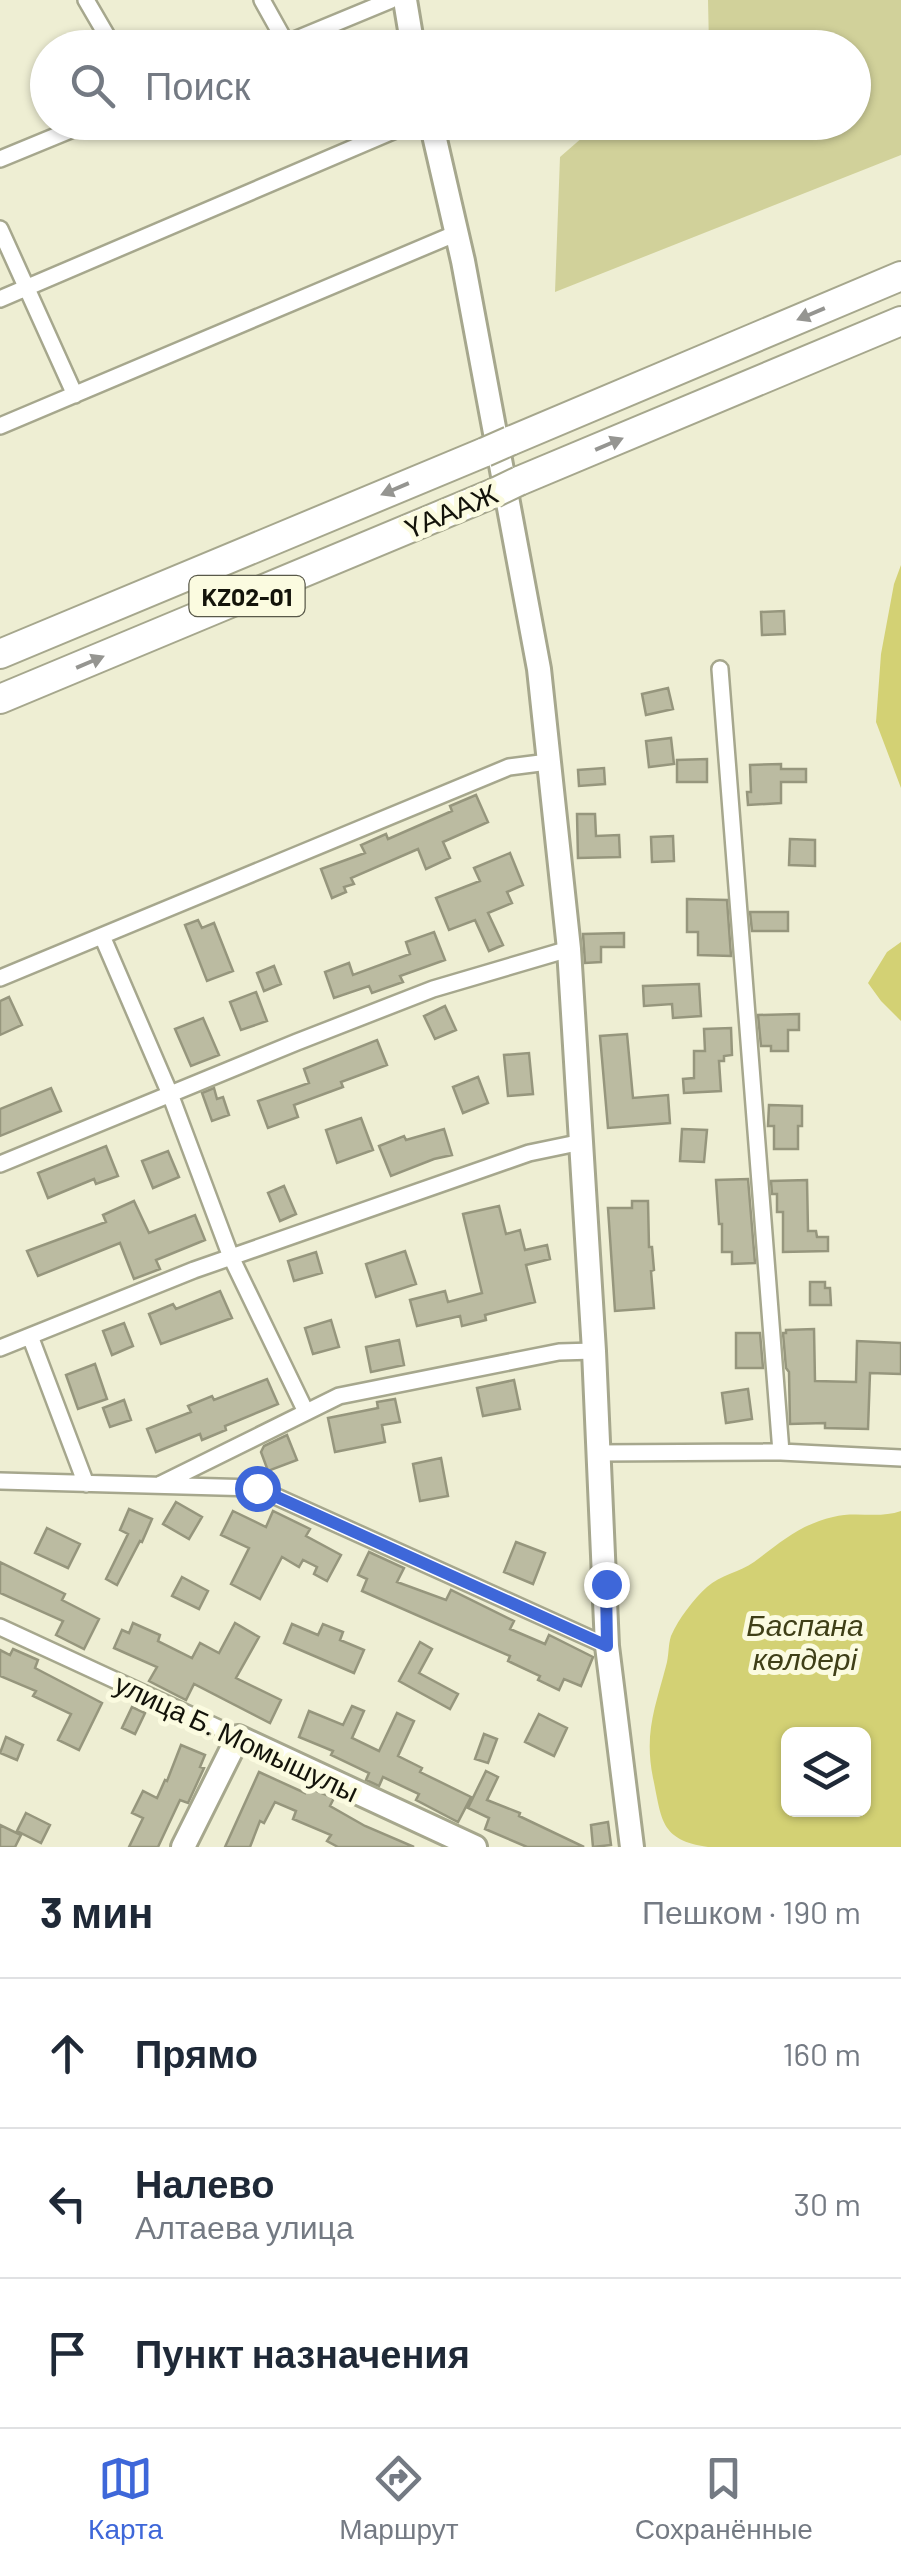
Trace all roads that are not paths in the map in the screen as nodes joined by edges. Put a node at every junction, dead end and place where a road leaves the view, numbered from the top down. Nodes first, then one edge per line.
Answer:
1 (86, 0) edge
2 (262, 0) edge
3 (391, 0) edge
4 (405, 0) edge
5 (104, 30) edge
6 (274, 30) edge
7 (317, 30) edge
8 (410, 30) edge
9 (47, 140) edge
10 (372, 140) edge
11 (434, 140) edge
12 (0, 160) edge
13 (0, 229) edge
14 (457, 234) junction
15 (901, 276) edge
16 (27, 287) junction
17 (0, 298) edge
18 (901, 321) edge
19 (75, 395) junction
20 (0, 426) edge
21 (0, 654) edge
22 (720, 669) dead end
23 (0, 700) edge
24 (548, 762) junction
25 (102, 936) junction
26 (569, 949) junction
27 (0, 978) edge
28 (170, 1094) junction
29 (582, 1142) junction
30 (0, 1164) edge
31 (231, 1257) junction
32 (30, 1336) junction
33 (0, 1348) edge
34 (594, 1351) junction
35 (306, 1412) junction
36 (781, 1452) junction
37 (599, 1453) junction
38 (901, 1458) edge
39 (0, 1482) edge
40 (86, 1484) junction
41 (157, 1486) junction
42 (0, 1627) edge
43 (607, 1646) junction
44 (238, 1736) junction
45 (183, 1847) edge
46 (475, 1847) edge
47 (632, 1847) edge

1 - 5 street
2 - 6 street
3 - 7 street
4 - 8 main road
9 - 12 street
10 - 16 street
11 - 14 main road
13 - 16 street
14 - 19 street
14 - 24 main road
15 -> 21 highway, ҮАААЖ / KZ02-01
16 - 17 street
16 - 19 street
23 -> 18 highway, ҮАААЖ / KZ02-01
19 - 20 street
22 - 36 street
24 - 25 street
24 - 26 main road
25 - 27 street
25 - 28 street
26 - 28 street
26 - 29 main road
28 - 30 street
28 - 31 street
29 - 31 street
29 - 34 main road
31 - 32 street
31 - 35 street
32 - 33 street
32 - 40 street
34 - 35 street
34 - 37 main road
35 - 41 street
36 - 37 street
36 - 38 street
37 - 43 main road
39 - 40 street
40 - 41 street
41 - 43 street
42 - 44 street, улица Б. Момышулы
43 - 47 main road
44 - 45 main road
44 - 46 main road, улица Б. Момышулы

